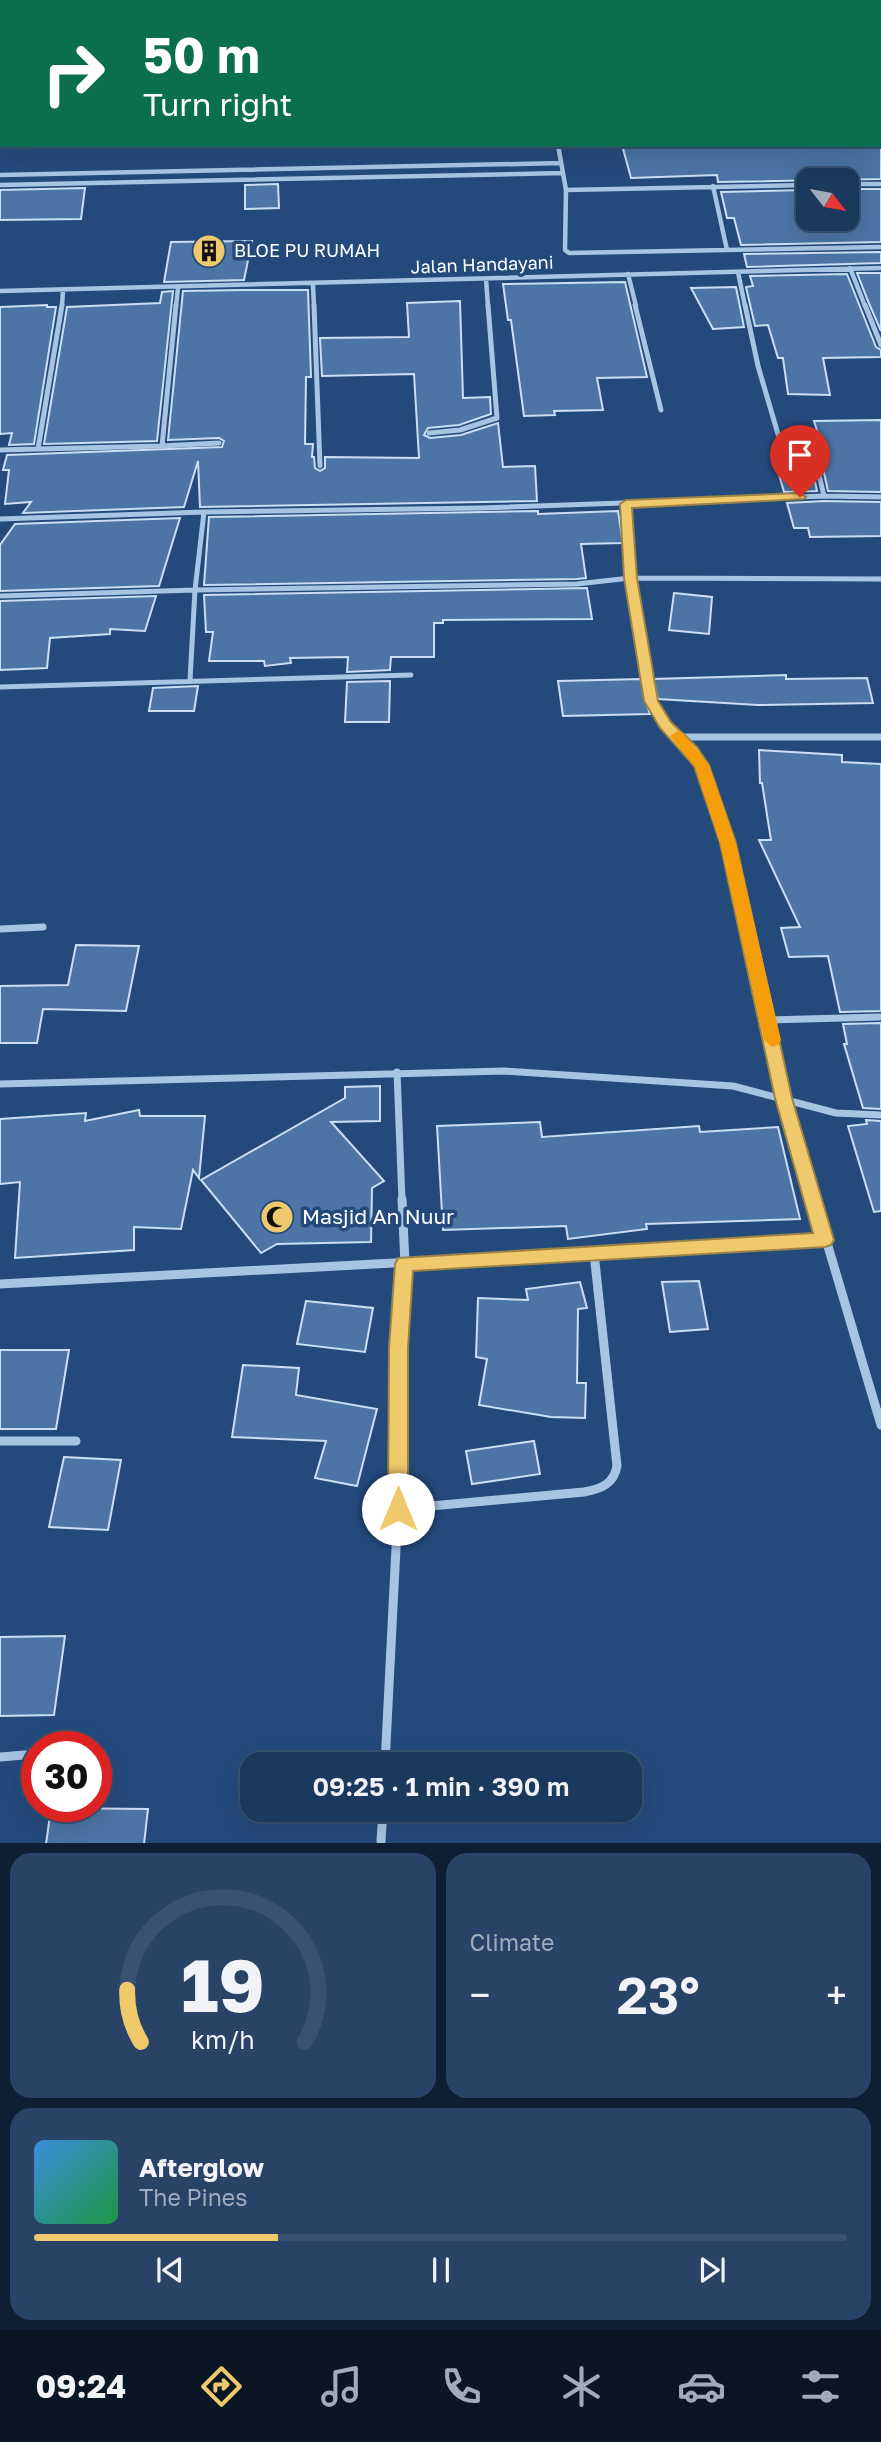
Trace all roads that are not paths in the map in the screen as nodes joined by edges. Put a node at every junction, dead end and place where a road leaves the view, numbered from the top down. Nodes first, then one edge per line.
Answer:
1 (558, 147) edge
2 (561, 163) junction
3 (563, 173) junction
4 (0, 175) edge
5 (859, 184) edge
6 (881, 184) edge
7 (0, 185) edge
8 (796, 185) edge
9 (713, 186) junction
10 (566, 190) junction
11 (881, 247) edge
12 (727, 250) junction
13 (850, 268) junction
14 (881, 268) edge
15 (738, 272) junction
16 (628, 274) junction
17 (486, 279) junction
18 (313, 285) junction
19 (178, 288) junction
20 (63, 290) junction
21 (0, 291) edge
22 (881, 345) edge
23 (662, 410) dead end
24 (429, 433) dead end
25 (219, 443) dead end
26 (162, 446) junction
27 (38, 449) junction
28 (0, 450) edge
29 (785, 458) dead end
30 (320, 466) dead end
31 (817, 466) dead end
32 (824, 496) junction
33 (881, 497) edge
34 (626, 504) junction
35 (204, 512) junction
36 (0, 519) edge
37 (630, 578) junction
38 (881, 579) edge
39 (195, 590) junction
40 (0, 596) edge
41 (411, 675) dead end
42 (190, 680) junction
43 (0, 687) edge
44 (678, 737) junction
45 (881, 737) edge
46 (43, 928) dead end
47 (0, 929) edge
48 (881, 1017) edge
49 (768, 1020) junction
50 (397, 1072) junction
51 (0, 1084) edge
52 (784, 1098) junction
53 (881, 1115) edge
54 (825, 1240) junction
55 (594, 1253) junction
56 (405, 1264) junction
57 (0, 1284) edge
58 (881, 1425) edge
59 (0, 1441) edge
60 (76, 1441) dead end
61 (398, 1509) junction
62 (386, 1752) edge
63 (21, 1755) edge
64 (0, 1757) edge
65 (383, 1822) edge
66 (382, 1841) dead end

1 - 2 street
2 - 3 street
2 - 4 street
3 - 7 street
3 - 10 street
5 - 6 street
8 - 9 street
9 - 10 street
9 - 12 street
10 - 12 street
11 - 12 street
13 - 14 street, Jalan Handayani
13 - 15 street, Jalan Handayani
13 - 22 street
15 - 16 street, Jalan Handayani
15 - 29 street
16 - 17 street, Jalan Handayani
16 - 23 street
17 - 18 street, Jalan Handayani
17 - 24 street
18 - 19 street, Jalan Handayani
18 - 30 street
19 - 20 street, Jalan Handayani
19 - 26 street
20 - 21 street, Jalan Handayani
20 - 27 street
25 - 26 street
26 - 27 street
27 - 28 street
31 - 32 street
32 - 33 street
32 - 34 street
34 - 35 street
34 - 37 street
35 - 36 street
35 - 39 street
37 - 38 street
37 - 39 street
37 - 44 street
39 - 40 street
39 - 42 street
41 - 42 street
42 - 43 street
44 - 45 street
44 - 49 street
46 - 47 street
48 - 49 street
49 - 52 street
50 - 51 street
50 - 52 street
50 - 56 street
52 - 53 street
52 - 54 street
54 - 55 street
54 - 58 street
55 - 56 street
55 - 61 street
56 - 57 street
56 - 61 street
59 - 60 street
61 - 62 street
63 - 64 street
65 - 66 street

